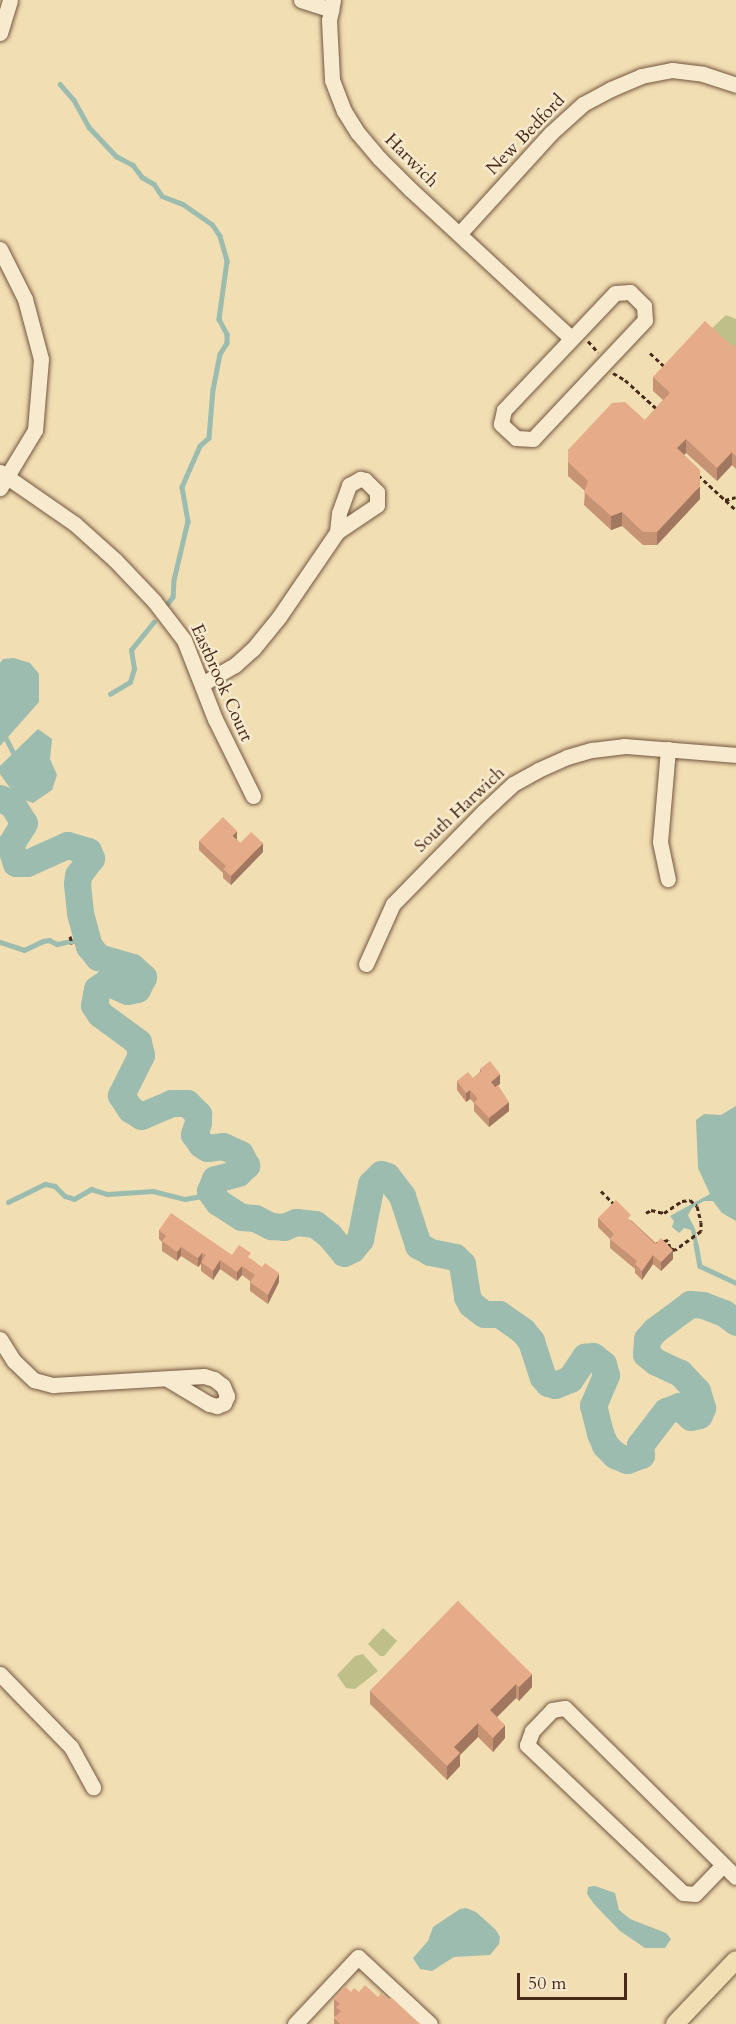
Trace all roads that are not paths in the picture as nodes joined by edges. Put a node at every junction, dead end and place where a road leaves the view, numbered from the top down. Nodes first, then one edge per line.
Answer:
1 (10, 0) edge
2 (300, 0) edge
3 (332, 5) edge
4 (0, 33) edge
5 (736, 85) edge
6 (460, 233) junction
7 (0, 249) edge
8 (571, 339) junction
9 (2, 479) edge
10 (337, 532) dead end
11 (202, 684) junction
12 (668, 748) junction
13 (736, 755) edge
14 (253, 796) dead end
15 (668, 879) dead end
16 (366, 964) dead end
17 (0, 1339) edge
18 (166, 1379) dead end
19 (0, 1674) edge
20 (93, 1787) dead end
21 (723, 1865) junction
22 (736, 1877) edge
23 (736, 1960) edge
24 (295, 2024) edge
25 (430, 2024) edge
26 (675, 2024) edge

1 - 4 street
2 - 3 street
3 - 6 street, Harwich
5 - 6 street, New Bedford
6 - 8 street, Harwich
7 - 9 street
8 - 8 street
9 - 11 street, Eastbrook Court
10 - 11 street
11 - 14 street, Eastbrook Court
12 - 13 street, South Harwich
12 - 15 street
12 - 16 street, South Harwich
17 - 18 street
19 - 20 street
21 - 21 street
21 - 22 street
23 - 26 main road
24 - 25 street

